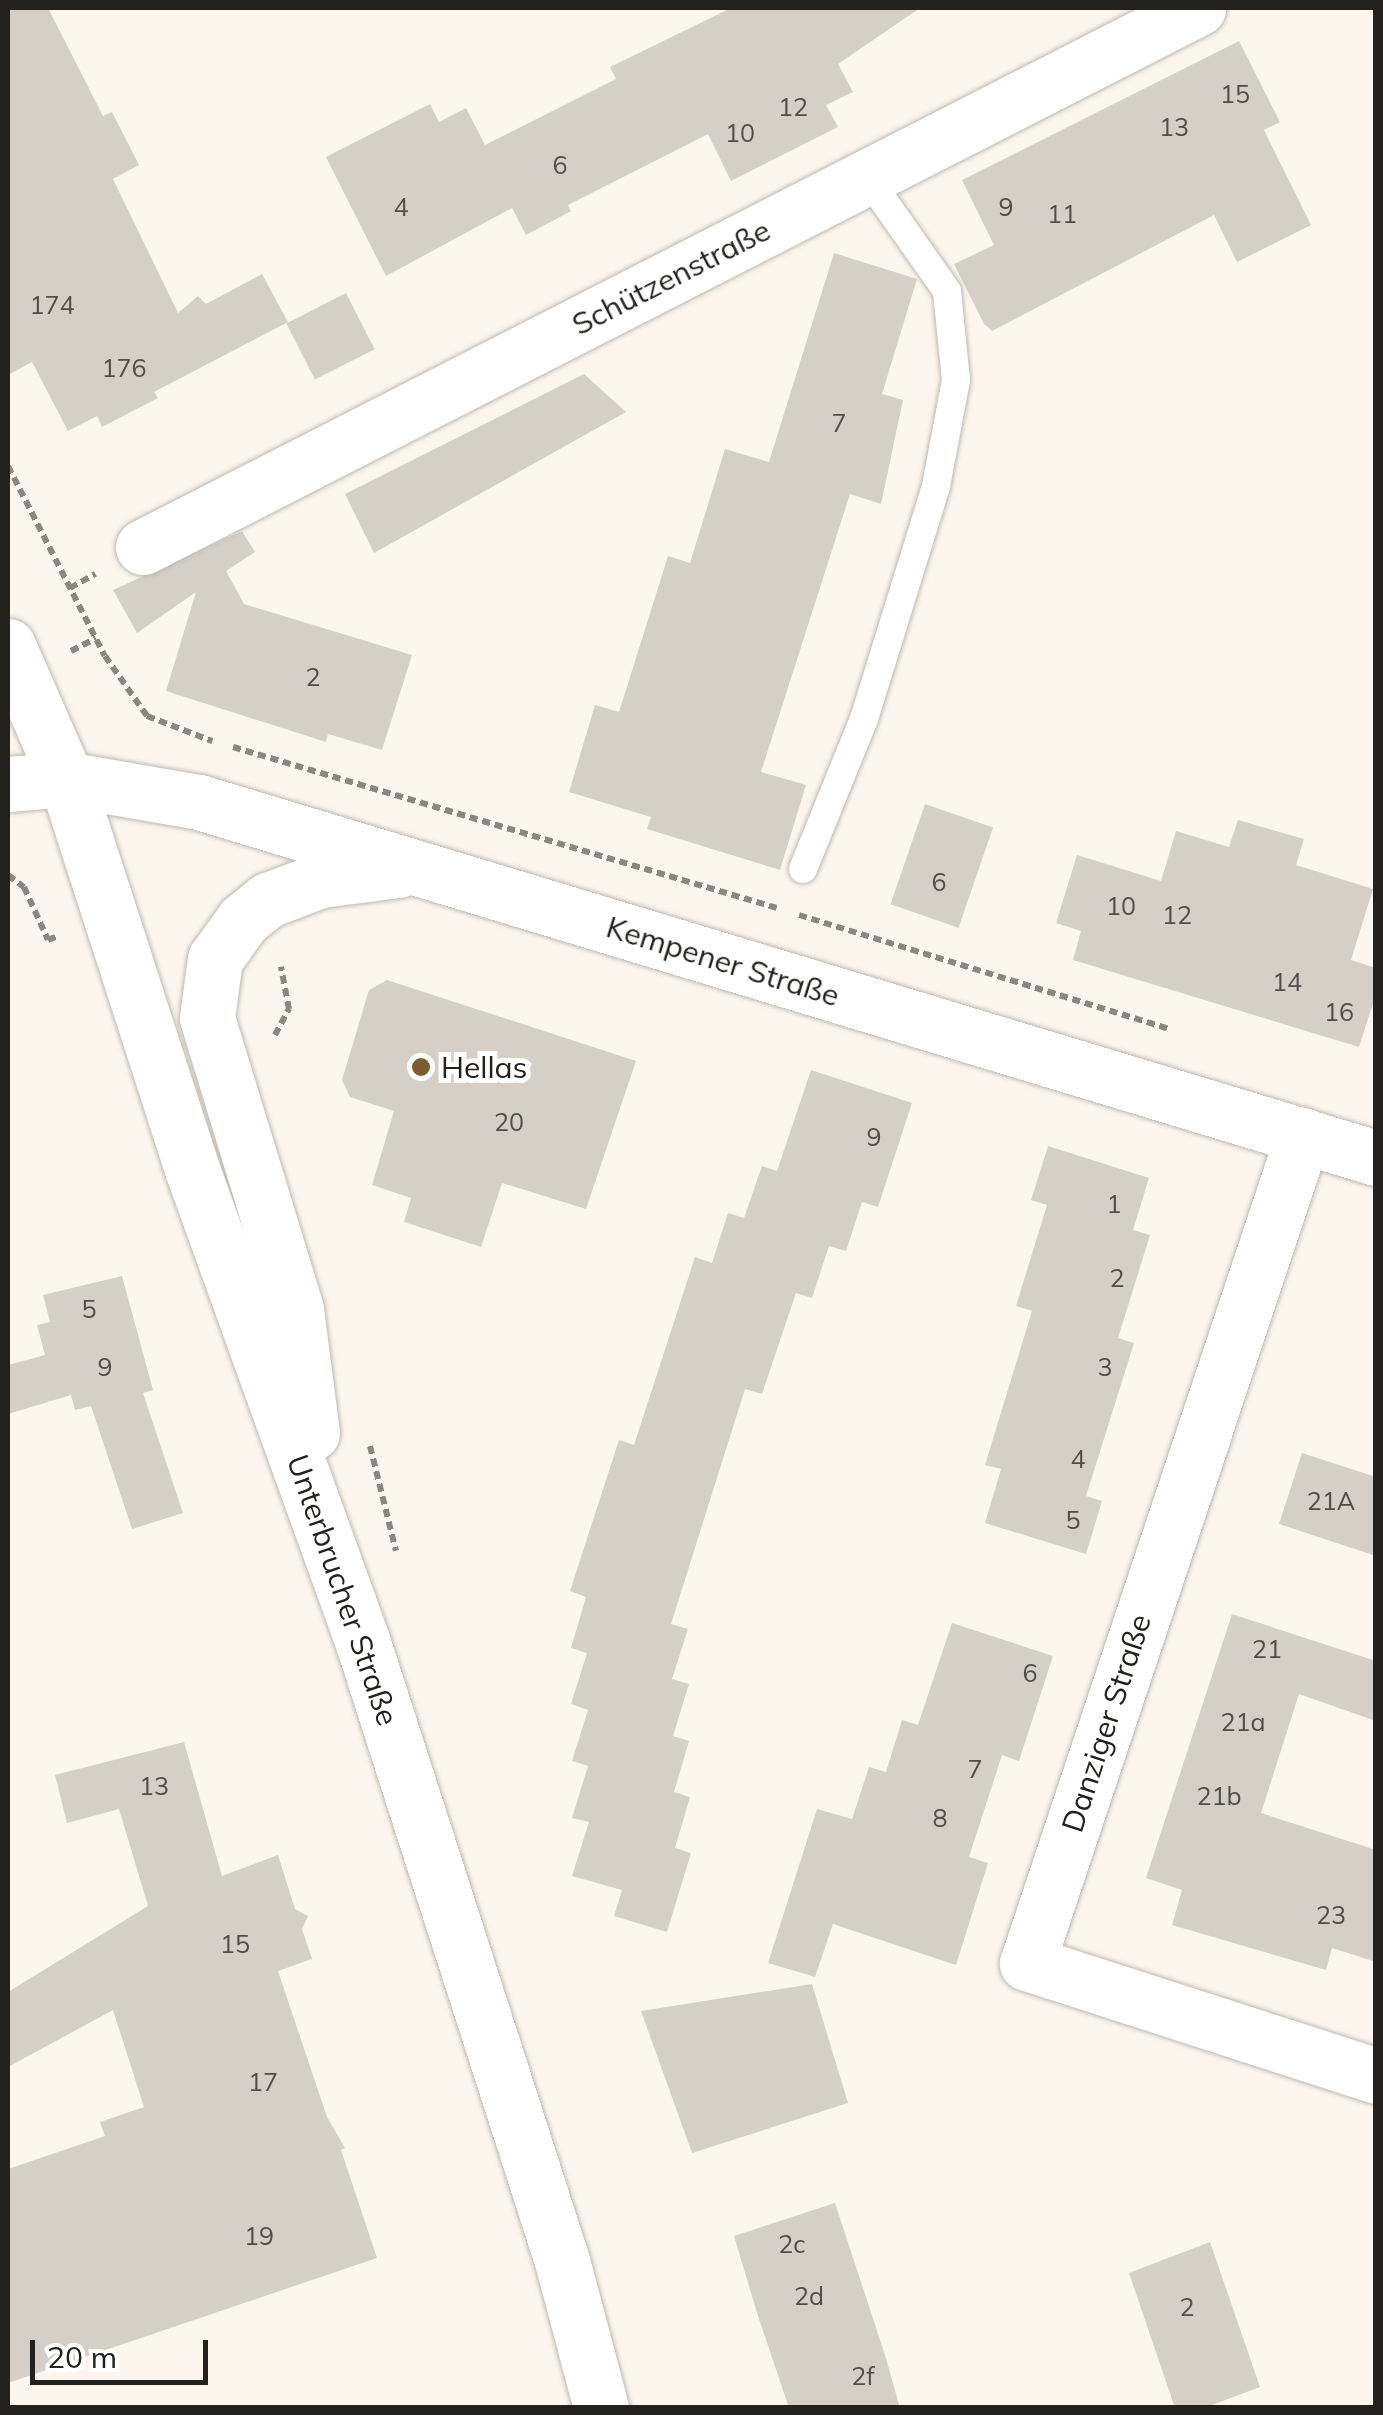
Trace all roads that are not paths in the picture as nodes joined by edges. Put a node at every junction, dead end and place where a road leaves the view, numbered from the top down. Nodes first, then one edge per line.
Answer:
1 (1198, 8) edge
2 (867, 177) junction
3 (143, 547) dead end
4 (8, 646) edge
5 (66, 779) junction
6 (8, 784) edge
7 (415, 868) junction
8 (802, 869) dead end
9 (1303, 1135) junction
10 (1376, 1158) edge
11 (325, 1530) junction
12 (1376, 2076) edge
13 (601, 2408) edge

1 - 2 street, Schützenstraße
2 - 3 street, Schützenstraße
2 - 8 lane
4 - 5 street, Unterbrucher Straße
5 - 6 street, Kempener Straße
5 - 7 street, Kempener Straße
5 - 11 street, Unterbrucher Straße
7 - 9 street, Kempener Straße
7 - 11 street
9 - 10 street, Kempener Straße
9 - 12 street, Danziger Straße
11 - 13 street, Unterbrucher Straße

